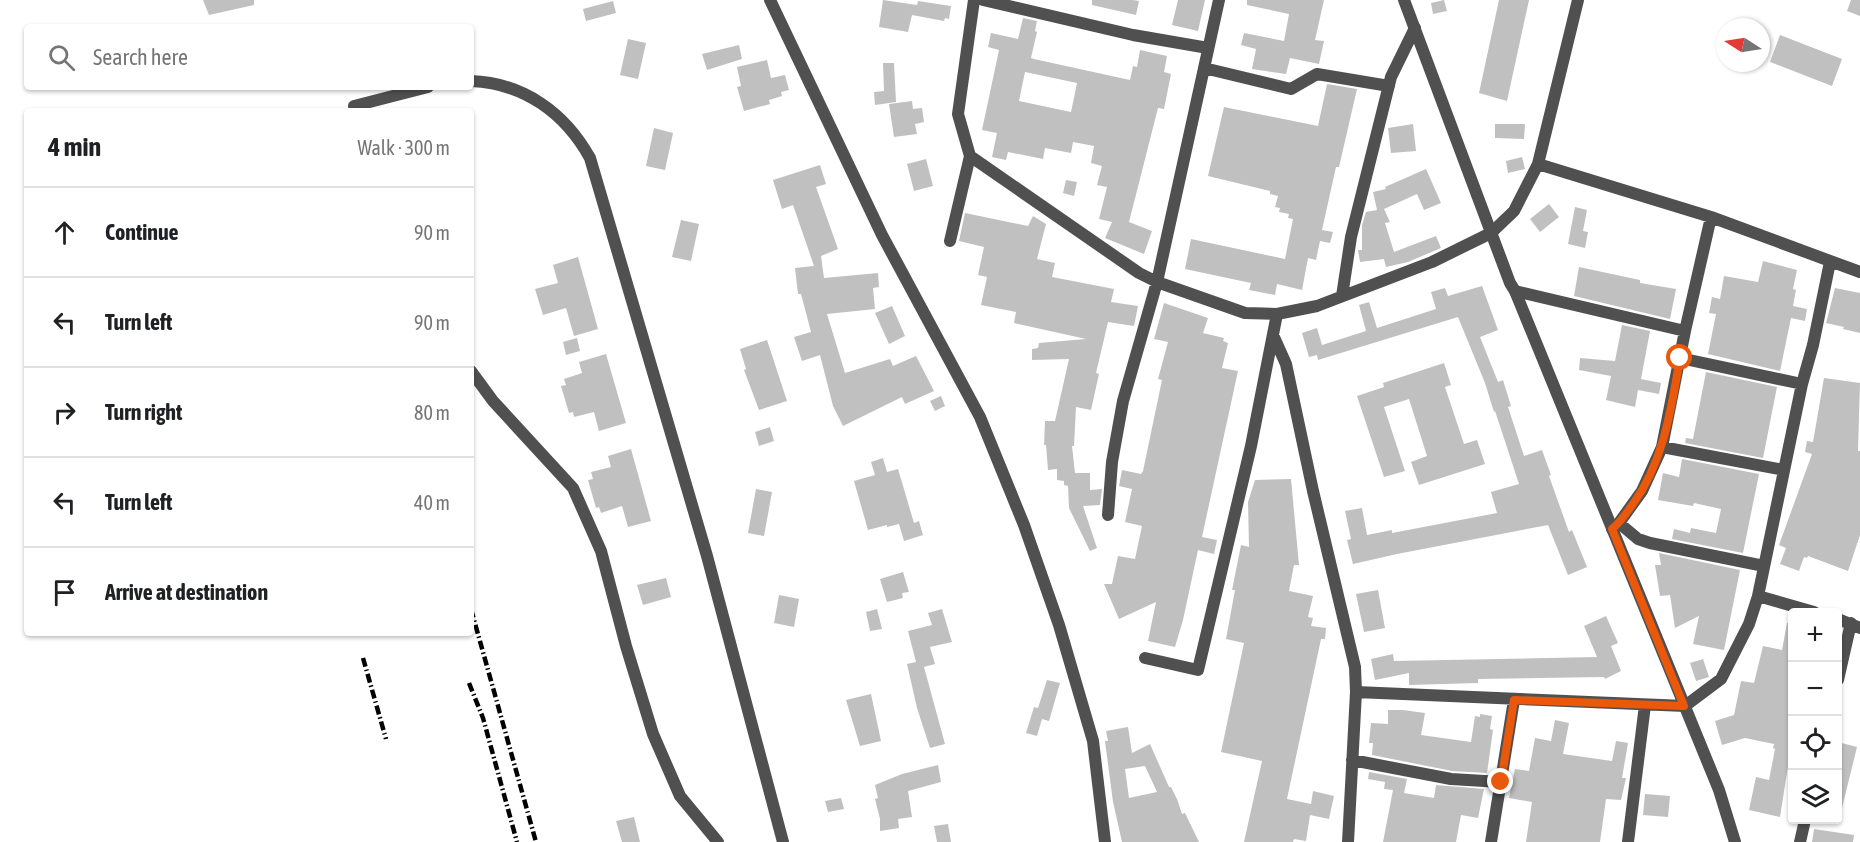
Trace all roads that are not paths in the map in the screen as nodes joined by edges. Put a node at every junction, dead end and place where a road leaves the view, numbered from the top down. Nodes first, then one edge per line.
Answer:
1 (770, 0) edge
2 (974, 0) edge
3 (983, 0) edge
4 (1219, 0) edge
5 (1404, 0) edge
6 (1578, 0) edge
7 (1415, 28) junction
8 (1208, 48) junction
9 (1204, 68) junction
10 (474, 81) edge
11 (1389, 86) junction
12 (416, 90) edge
13 (354, 108) edge
14 (970, 156) junction
15 (1538, 164) junction
16 (1711, 217) junction
17 (1491, 233) junction
18 (950, 241) dead end
19 (1830, 262) junction
20 (1860, 272) edge
21 (1157, 282) junction
22 (1515, 291) junction
23 (1342, 296) junction
24 (1277, 314) junction
25 (1685, 331) junction
26 (1273, 335) junction
27 (1680, 358) junction
28 (474, 374) edge
29 (1802, 384) junction
30 (1662, 447) junction
31 (1784, 470) junction
32 (1108, 515) dead end
33 (1615, 526) junction
34 (1764, 566) junction
35 (1758, 596) junction
36 (1800, 608) edge
37 (1842, 621) edge
38 (1856, 626) edge
39 (1145, 658) dead end
40 (1842, 668) edge
41 (1356, 692) junction
42 (1514, 700) junction
43 (1645, 705) junction
44 (1684, 706) junction
45 (1352, 760) junction
46 (1501, 782) junction
47 (1804, 824) edge
48 (718, 842) edge
49 (783, 842) edge
50 (1106, 842) edge
51 (1348, 842) edge
52 (1491, 842) edge
53 (1628, 842) edge
54 (1735, 842) edge
55 (1800, 842) edge

1 - 50 street
2 - 14 street
3 - 8 street
4 - 8 street
5 - 7 street
6 - 15 street
7 - 11 street
7 - 17 street
8 - 9 street
9 - 11 street
9 - 21 street
10 - 49 street
11 - 23 street
12 - 13 street
14 - 18 street
14 - 21 street
15 - 16 street
15 - 17 street
16 - 19 street
16 - 25 street
17 - 22 street
17 - 23 street
19 - 20 street
19 - 29 street
21 - 24 street
21 - 32 street
22 - 25 street
22 - 33 street
23 - 24 street
24 - 26 street
25 - 27 street
26 - 39 street
26 - 41 street
27 - 29 street
27 - 30 street
28 - 48 street
29 - 31 street
30 - 31 street
30 - 33 street
31 - 34 street
33 - 34 street
33 - 44 street
34 - 35 street
35 - 36 street
35 - 44 street
37 - 38 street
38 - 40 street
41 - 42 street
41 - 45 street
42 - 43 street
42 - 46 street
43 - 44 street
43 - 53 street
44 - 54 street
45 - 46 street
45 - 51 street
46 - 52 street
47 - 55 street

